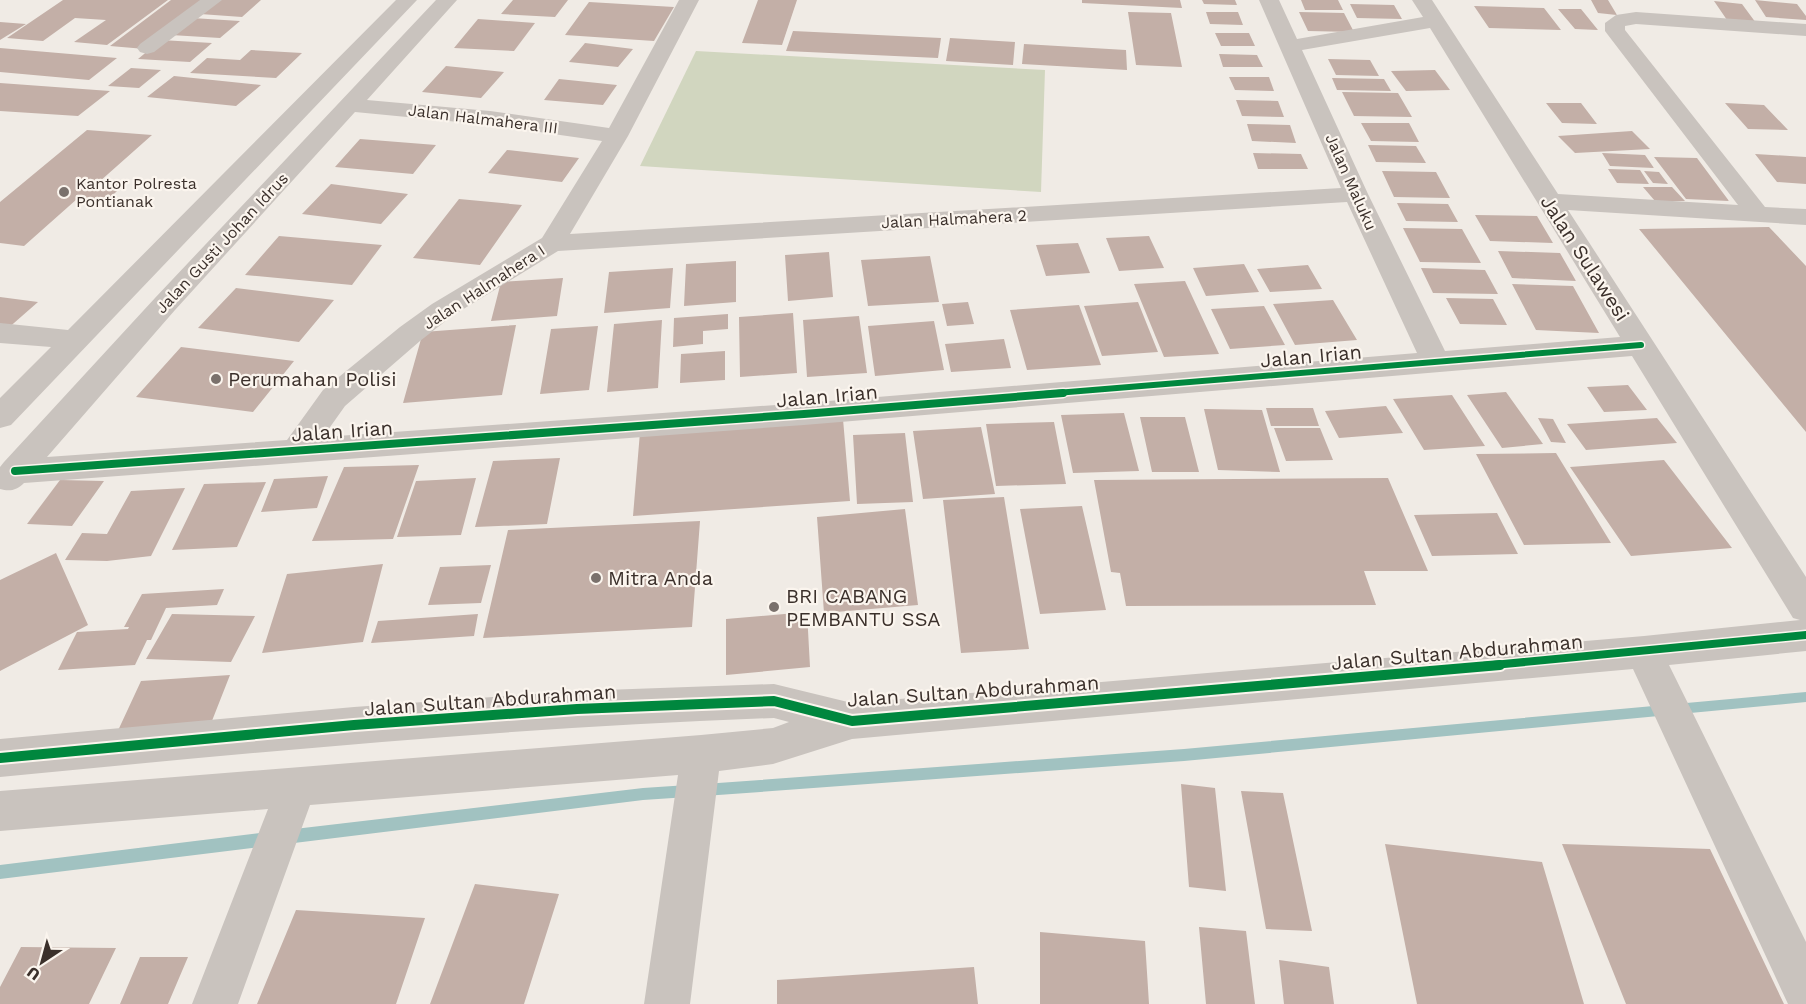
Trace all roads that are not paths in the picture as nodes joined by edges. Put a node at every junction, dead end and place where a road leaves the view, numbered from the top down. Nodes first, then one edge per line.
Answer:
1 (212, 0) edge
2 (407, 0) edge
3 (447, 0) edge
4 (688, 0) edge
5 (1269, 0) edge
6 (1674, 0) edge
7 (1428, 10) edge
8 (1690, 21) junction
9 (1806, 30) edge
10 (1292, 46) junction
11 (147, 48) dead end
12 (349, 105) junction
13 (616, 136) junction
14 (1356, 194) junction
15 (1549, 201) junction
16 (206, 206) junction
17 (252, 210) junction
18 (1757, 213) junction
19 (1806, 217) edge
20 (552, 243) junction
21 (0, 333) edge
22 (76, 340) junction
23 (1641, 345) junction
24 (1436, 362) junction
25 (0, 417) edge
26 (296, 451) junction
27 (7, 480) edge
28 (1806, 607) edge
29 (1806, 635) edge
30 (1644, 652) junction
31 (852, 721) junction
32 (701, 756) junction
33 (0, 758) edge
34 (296, 789) junction
35 (0, 810) edge
36 (1806, 991) edge
37 (215, 1004) edge
38 (667, 1004) edge

1 - 11 street
2 - 16 street, Jalan Gusti Johan Idrus
3 - 12 street, Jalan Gusti Johan Idrus
4 - 13 street, Jalan Halmahera I
5 - 10 street, Jalan Maluku
6 - 8 street
7 - 10 street
7 - 15 street, Jalan Sulawesi
8 - 9 street
8 - 18 street
10 - 14 street, Jalan Maluku
12 - 13 street, Jalan Halmahera III
12 - 17 street, Jalan Gusti Johan Idrus
13 - 20 street, Jalan Halmahera I
14 - 20 street, Jalan Halmahera 2
14 - 24 street, Jalan Maluku
15 - 18 street
15 - 23 street, Jalan Sulawesi
16 - 17 street
16 - 22 street, Jalan Gusti Johan Idrus
17 - 27 street, Jalan Gusti Johan Idrus
18 - 19 street
20 - 26 street, Jalan Halmahera I
21 - 22 street
22 - 25 street, Jalan Gusti Johan Idrus
23 - 24 street, Jalan Irian
23 - 28 street, Jalan Sulawesi
24 - 26 street, Jalan Irian
26 - 27 street, Jalan Irian
29 - 30 street, Jalan Sultan Abdurahman
30 - 31 street, Jalan Sultan Abdurahman
30 - 36 street
31 - 32 street
31 - 33 street, Jalan Sultan Abdurahman
32 - 34 street
32 - 38 street
34 - 35 street
34 - 37 street

